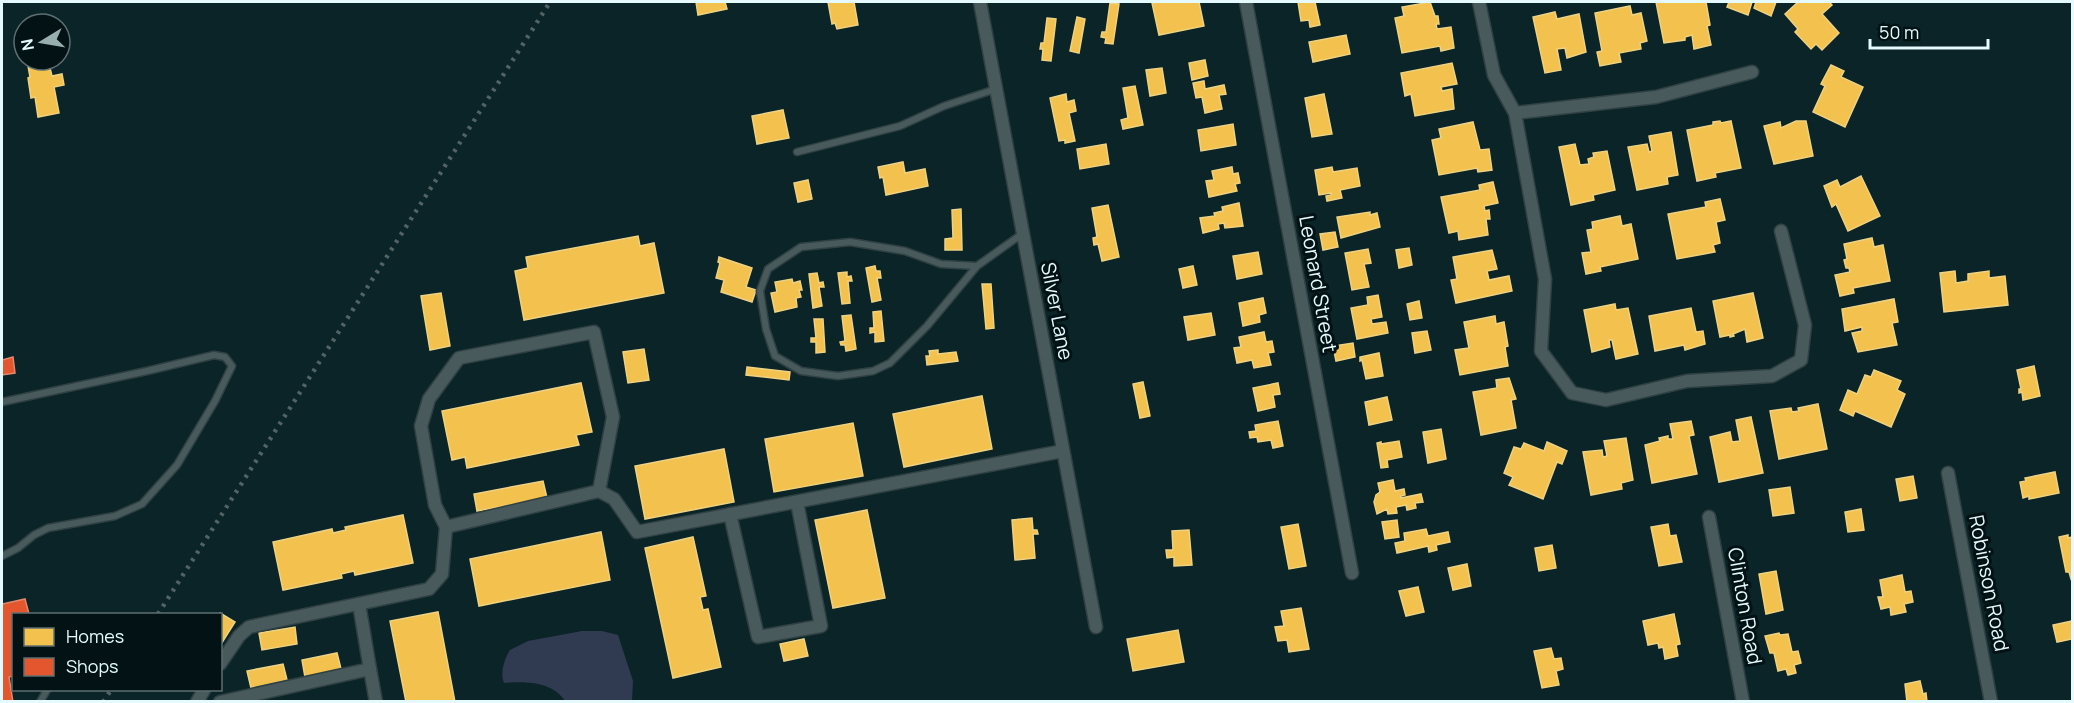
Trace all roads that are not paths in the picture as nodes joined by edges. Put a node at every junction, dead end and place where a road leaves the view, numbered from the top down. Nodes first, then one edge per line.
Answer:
1 (980, 2) edge
2 (1246, 2) edge
3 (1479, 2) edge
4 (1752, 72) dead end
5 (996, 89) junction
6 (1515, 113) junction
7 (796, 152) dead end
8 (1781, 231) dead end
9 (1023, 234) junction
10 (977, 266) junction
11 (2, 402) edge
12 (1063, 451) junction
13 (1948, 472) dead end
14 (599, 491) junction
15 (797, 502) junction
16 (730, 514) junction
17 (1709, 517) dead end
18 (446, 527) junction
19 (2, 556) edge
20 (1352, 573) dead end
21 (359, 604) junction
22 (1096, 627) dead end
23 (222, 661) edge
24 (370, 669) junction
25 (220, 702) edge
26 (376, 702) edge
27 (1743, 702) edge
28 (1991, 702) edge

1 - 5 street, Silver Lane
2 - 20 street, Leonard Street
3 - 6 street
4 - 6 street
5 - 7 lane
5 - 9 street, Silver Lane
6 - 8 street
9 - 10 lane
9 - 12 street, Silver Lane
10 - 10 lane
11 - 19 lane
12 - 15 street
12 - 22 street, Silver Lane
13 - 28 street, Robinson Road
14 - 16 street
14 - 18 street
14 - 18 street
15 - 16 street
15 - 16 street
17 - 27 street, Clinton Road
18 - 21 street
21 - 23 street
21 - 24 street
24 - 25 street
24 - 26 street

